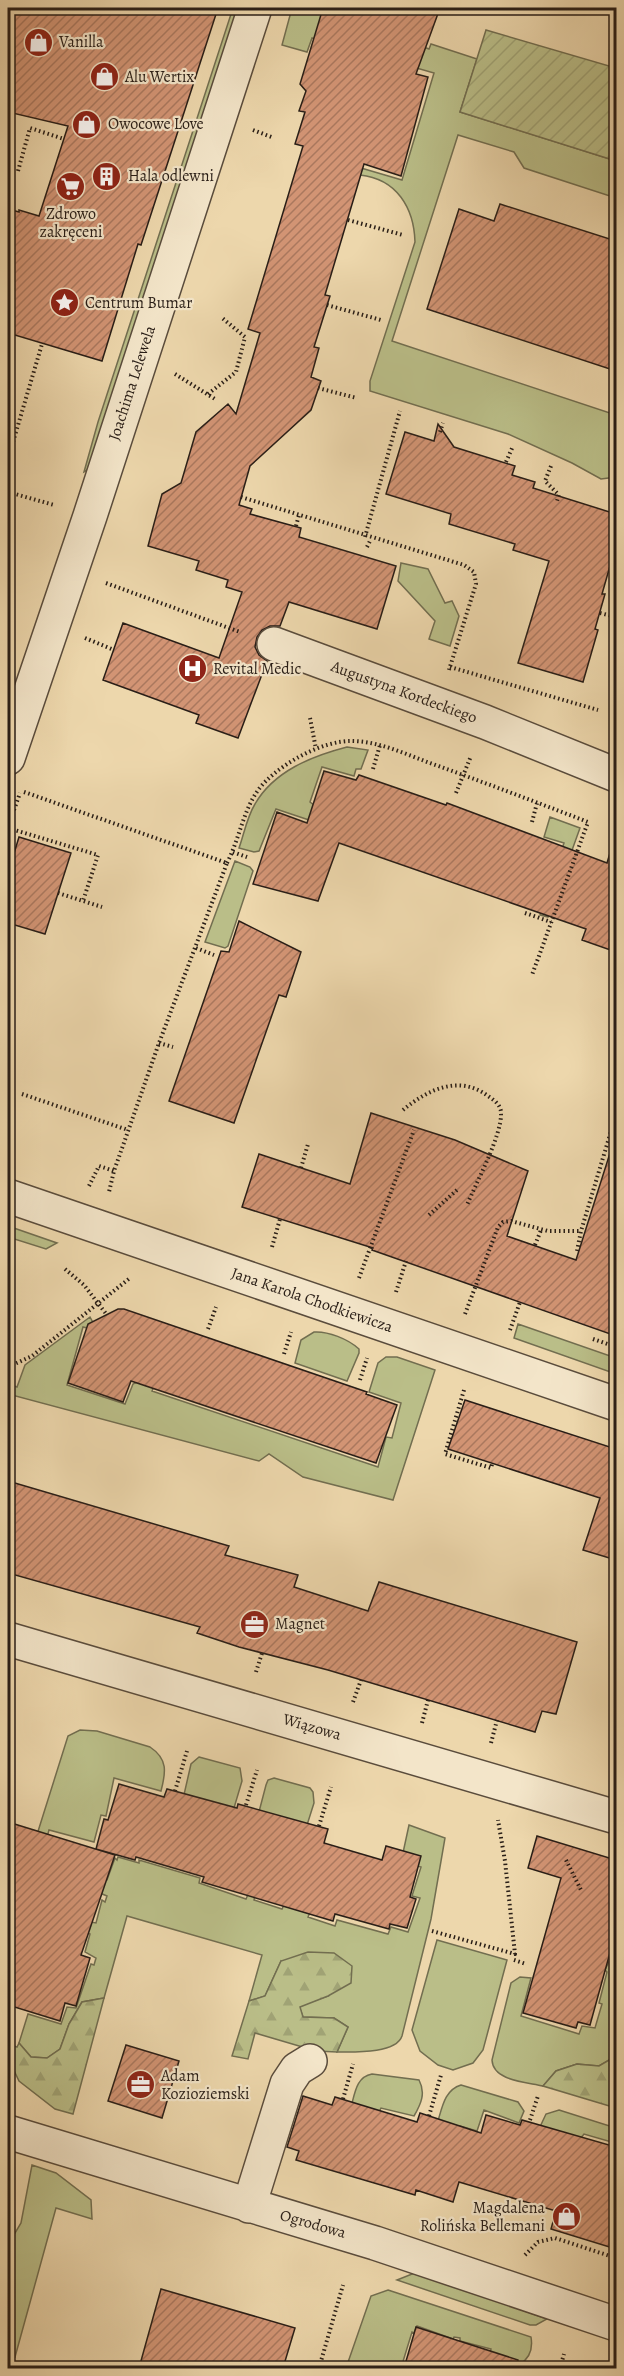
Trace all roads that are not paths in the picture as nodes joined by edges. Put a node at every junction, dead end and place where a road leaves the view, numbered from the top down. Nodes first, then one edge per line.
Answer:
1 (255, 8) edge
2 (274, 644) road end
3 (8, 758) edge
4 (616, 775) edge
5 (8, 1196) edge
6 (616, 1404) edge
7 (8, 1639) edge
8 (616, 1817) edge
9 (310, 2061) dead end
10 (8, 2132) edge
11 (249, 2206) junction
12 (616, 2324) edge

1 - 3 street, Joachima Lelewela
2 - 4 street, Augustyna Kordeckiego
5 - 6 street, Jana Karola Chodkiewicza
7 - 8 street, Wiązowa
9 - 11 street
10 - 11 street, Ogrodowa
11 - 12 street, Ogrodowa

